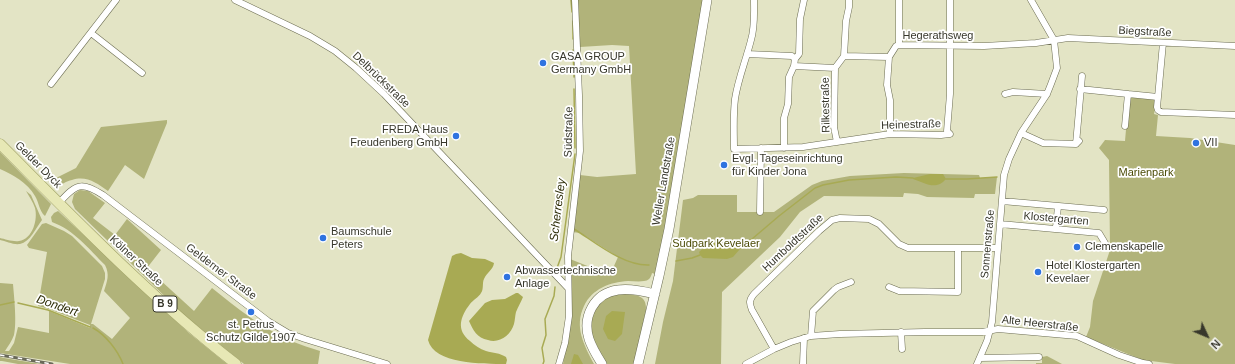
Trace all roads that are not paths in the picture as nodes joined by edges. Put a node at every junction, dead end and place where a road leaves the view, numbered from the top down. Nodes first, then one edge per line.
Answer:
1 (116, 0) edge
2 (235, 0) edge
3 (575, 0) edge
4 (707, 0) edge
5 (754, 0) edge
6 (804, 0) edge
7 (849, 0) edge
8 (899, 0) edge
9 (950, 0) edge
10 (1032, 0) edge
11 (91, 32) junction
12 (1054, 40) junction
13 (1163, 43) junction
14 (899, 45) junction
15 (949, 45) junction
16 (1235, 46) edge
17 (747, 54) junction
18 (844, 56) junction
19 (889, 57) junction
20 (795, 63) junction
21 (835, 68) junction
22 (142, 72) dead end
23 (1082, 76) dead end
24 (51, 84) dead end
25 (1080, 89) junction
26 (1005, 94) dead end
27 (1047, 94) junction
28 (1128, 94) junction
29 (1158, 97) junction
30 (1235, 115) edge
31 (1125, 126) dead end
32 (1022, 133) junction
33 (890, 134) junction
34 (837, 142) junction
35 (0, 144) edge
36 (761, 148) junction
37 (784, 148) junction
38 (1002, 201) junction
39 (59, 203) junction
40 (1058, 206) junction
41 (1104, 210) dead end
42 (760, 212) dead end
43 (1000, 224) junction
44 (1056, 228) junction
45 (1105, 243) dead end
46 (958, 248) junction
47 (998, 248) junction
48 (851, 282) dead end
49 (889, 287) dead end
50 (568, 288) junction
51 (655, 294) junction
52 (990, 331) junction
53 (901, 332) junction
54 (811, 336) junction
55 (804, 338) junction
56 (774, 349) junction
57 (902, 349) dead end
58 (1039, 357) dead end
59 (978, 361) edge
60 (236, 364) edge
61 (387, 364) edge
62 (560, 364) edge
63 (602, 364) edge
64 (638, 364) edge
65 (746, 364) edge
66 (802, 364) edge
67 (1149, 364) edge

1 - 11 street
2 - 50 street, Delbrückstraße
3 - 50 street, Südstraße
4 - 51 main road, Weller Landstraße
5 - 17 street, Heinestraße
6 - 20 street
7 - 18 street
8 - 14 street
9 - 15 street, Heinestraße
10 - 12 street, Sonnenstraße
11 - 22 street
11 - 24 street
12 - 13 street, Biegstraße
12 - 15 street, Hegerathsweg
12 - 27 street, Sonnenstraße
13 - 16 street, Biegstraße
13 - 29 street
14 - 15 street, Hegerathsweg
14 - 19 street, Hegerathsweg
15 - 33 street, Heinestraße
17 - 20 street
17 - 36 street, Heinestraße
18 - 19 street
18 - 21 street
19 - 33 street
20 - 21 street
20 - 37 street
21 - 34 street, Rilkestraße
23 - 25 street
25 - 28 street
25 - 32 street
26 - 27 street
27 - 32 street, Sonnenstraße
28 - 29 street
28 - 31 street
29 - 30 street
32 - 38 street, Sonnenstraße
33 - 34 street, Heinestraße
34 - 37 street, Heinestraße
35 - 39 main road, Gelder Dyck / B 9
36 - 37 street, Heinestraße
36 - 42 street
38 - 40 street
38 - 43 street, Sonnenstraße
39 - 60 main road, Kölner Straße / B 9
39 - 61 street, Gelderner Straße
40 - 41 street
40 - 44 street
43 - 44 street, Klostergarten
43 - 47 street, Sonnenstraße
44 - 45 street, Klostergarten
46 - 47 street, Humboldtstraße
46 - 49 street
46 - 56 street, Humboldtstraße
47 - 52 street, Sonnenstraße
48 - 54 street
50 - 62 street, Südstraße
51 - 63 main road
51 - 64 main road, Weller Landstraße
52 - 53 street, Alte Heerstraße
52 - 59 street, Sonnenstraße
52 - 67 street, Alte Heerstraße
53 - 54 street, Alte Heerstraße
53 - 57 street
54 - 55 street, Alte Heerstraße
55 - 56 street, Alte Heerstraße
55 - 66 street
56 - 65 street, Alte Heerstraße
58 - 59 street, Sonnenstraße

